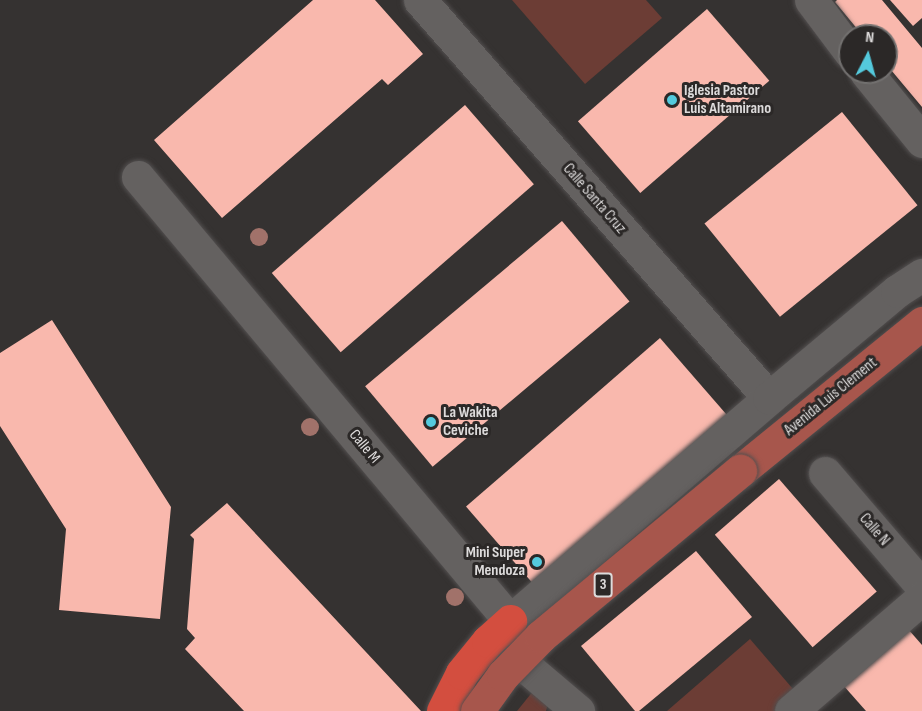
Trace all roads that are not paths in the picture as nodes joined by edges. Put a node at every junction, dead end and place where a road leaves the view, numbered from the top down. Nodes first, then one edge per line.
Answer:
1 (420, 0) edge
2 (811, 0) edge
3 (838, 36) edge
4 (876, 84) edge
5 (922, 141) edge
6 (138, 177) dead end
7 (922, 275) edge
8 (922, 324) edge
9 (769, 398) junction
10 (825, 473) dead end
11 (922, 586) edge
12 (922, 598) edge
13 (510, 621) junction
14 (443, 711) edge
15 (477, 711) edge
16 (578, 711) edge
17 (791, 711) edge

1 - 9 street, Calle Santa Cruz
2 - 3 street
4 - 5 street
6 - 13 street, Calle M
7 - 9 street
8 - 15 main road, Avenida Luis Clement / 3, bridge
9 - 13 street
10 - 11 street, Calle N
12 - 17 street
13 - 14 highway
13 - 16 street

